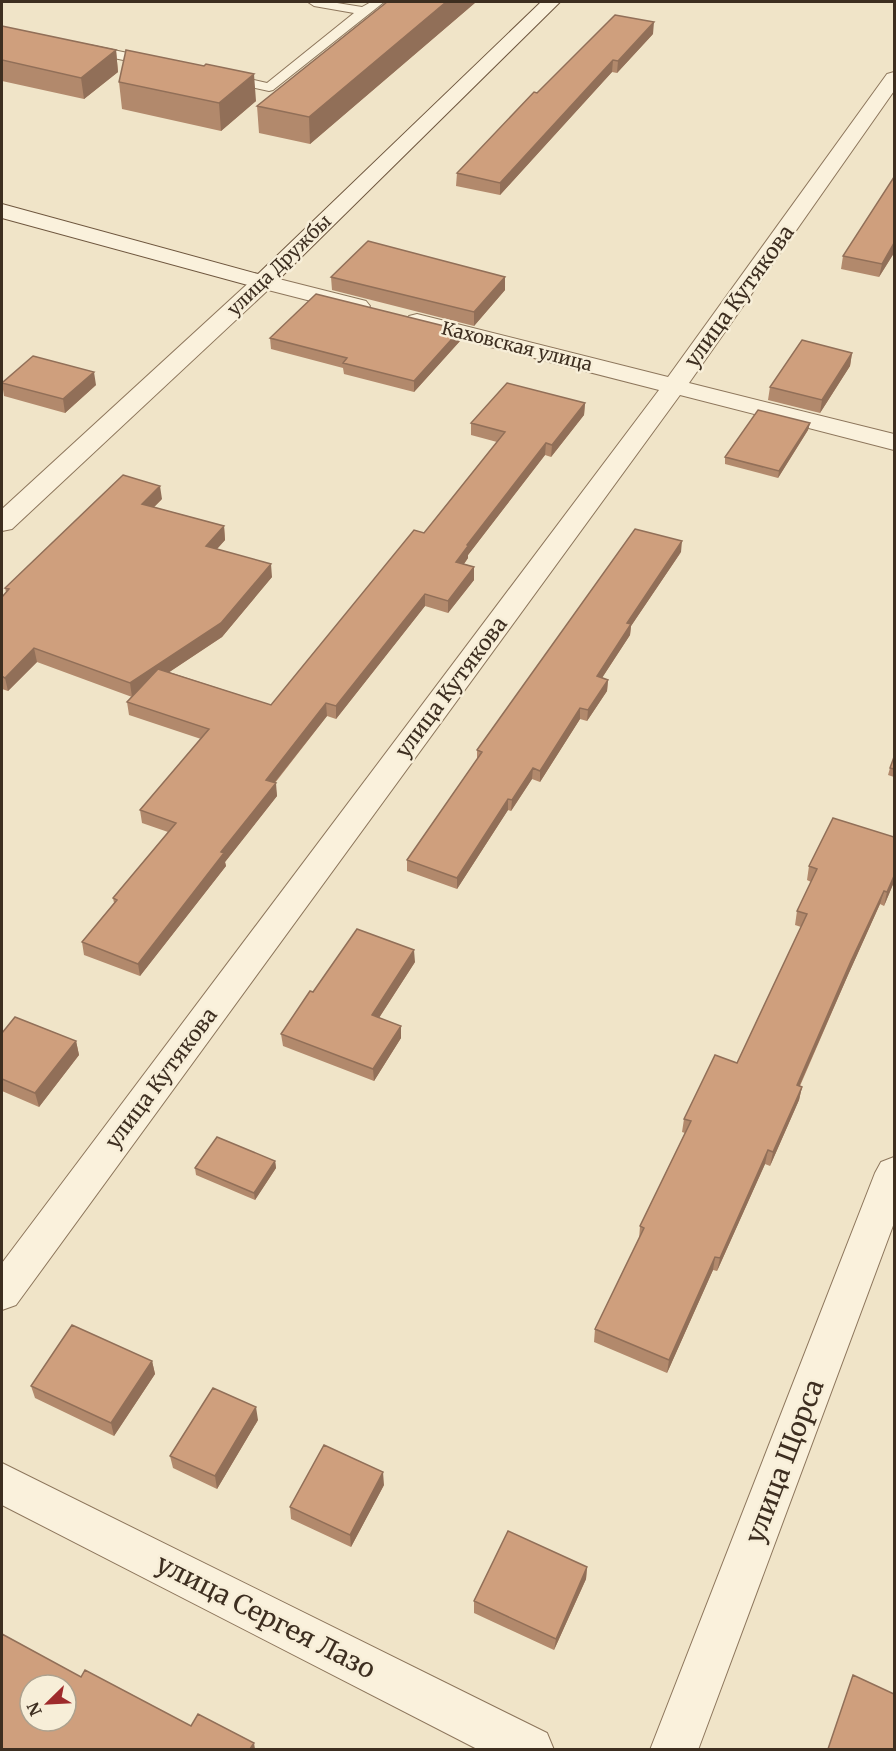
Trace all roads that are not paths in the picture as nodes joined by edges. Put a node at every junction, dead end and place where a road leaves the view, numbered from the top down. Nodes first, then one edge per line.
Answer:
1 (314, 2) edge
2 (378, 2) edge
3 (551, 2) edge
4 (364, 11) junction
5 (71, 45) edge
6 (164, 65) edge
7 (211, 74) edge
8 (894, 78) edge
9 (2, 211) edge
10 (263, 282) junction
11 (675, 385) junction
12 (894, 442) edge
13 (2, 523) edge
14 (894, 1173) edge
15 (2, 1293) edge
16 (2, 1483) edge
17 (530, 1749) edge
18 (674, 1749) edge

1 - 4 lane
2 - 4 lane
3 - 10 street, улица Дружбы
4 - 7 lane
5 - 6 lane
8 - 11 street, улица Кутякова
9 - 10 street, Каховская улица
10 - 11 street, Каховская улица
10 - 13 street, улица Дружбы
11 - 12 street, Каховская улица
11 - 15 street, улица Кутякова
14 - 18 street, улица Щорса
16 - 17 street, улица Сергея Лазо

